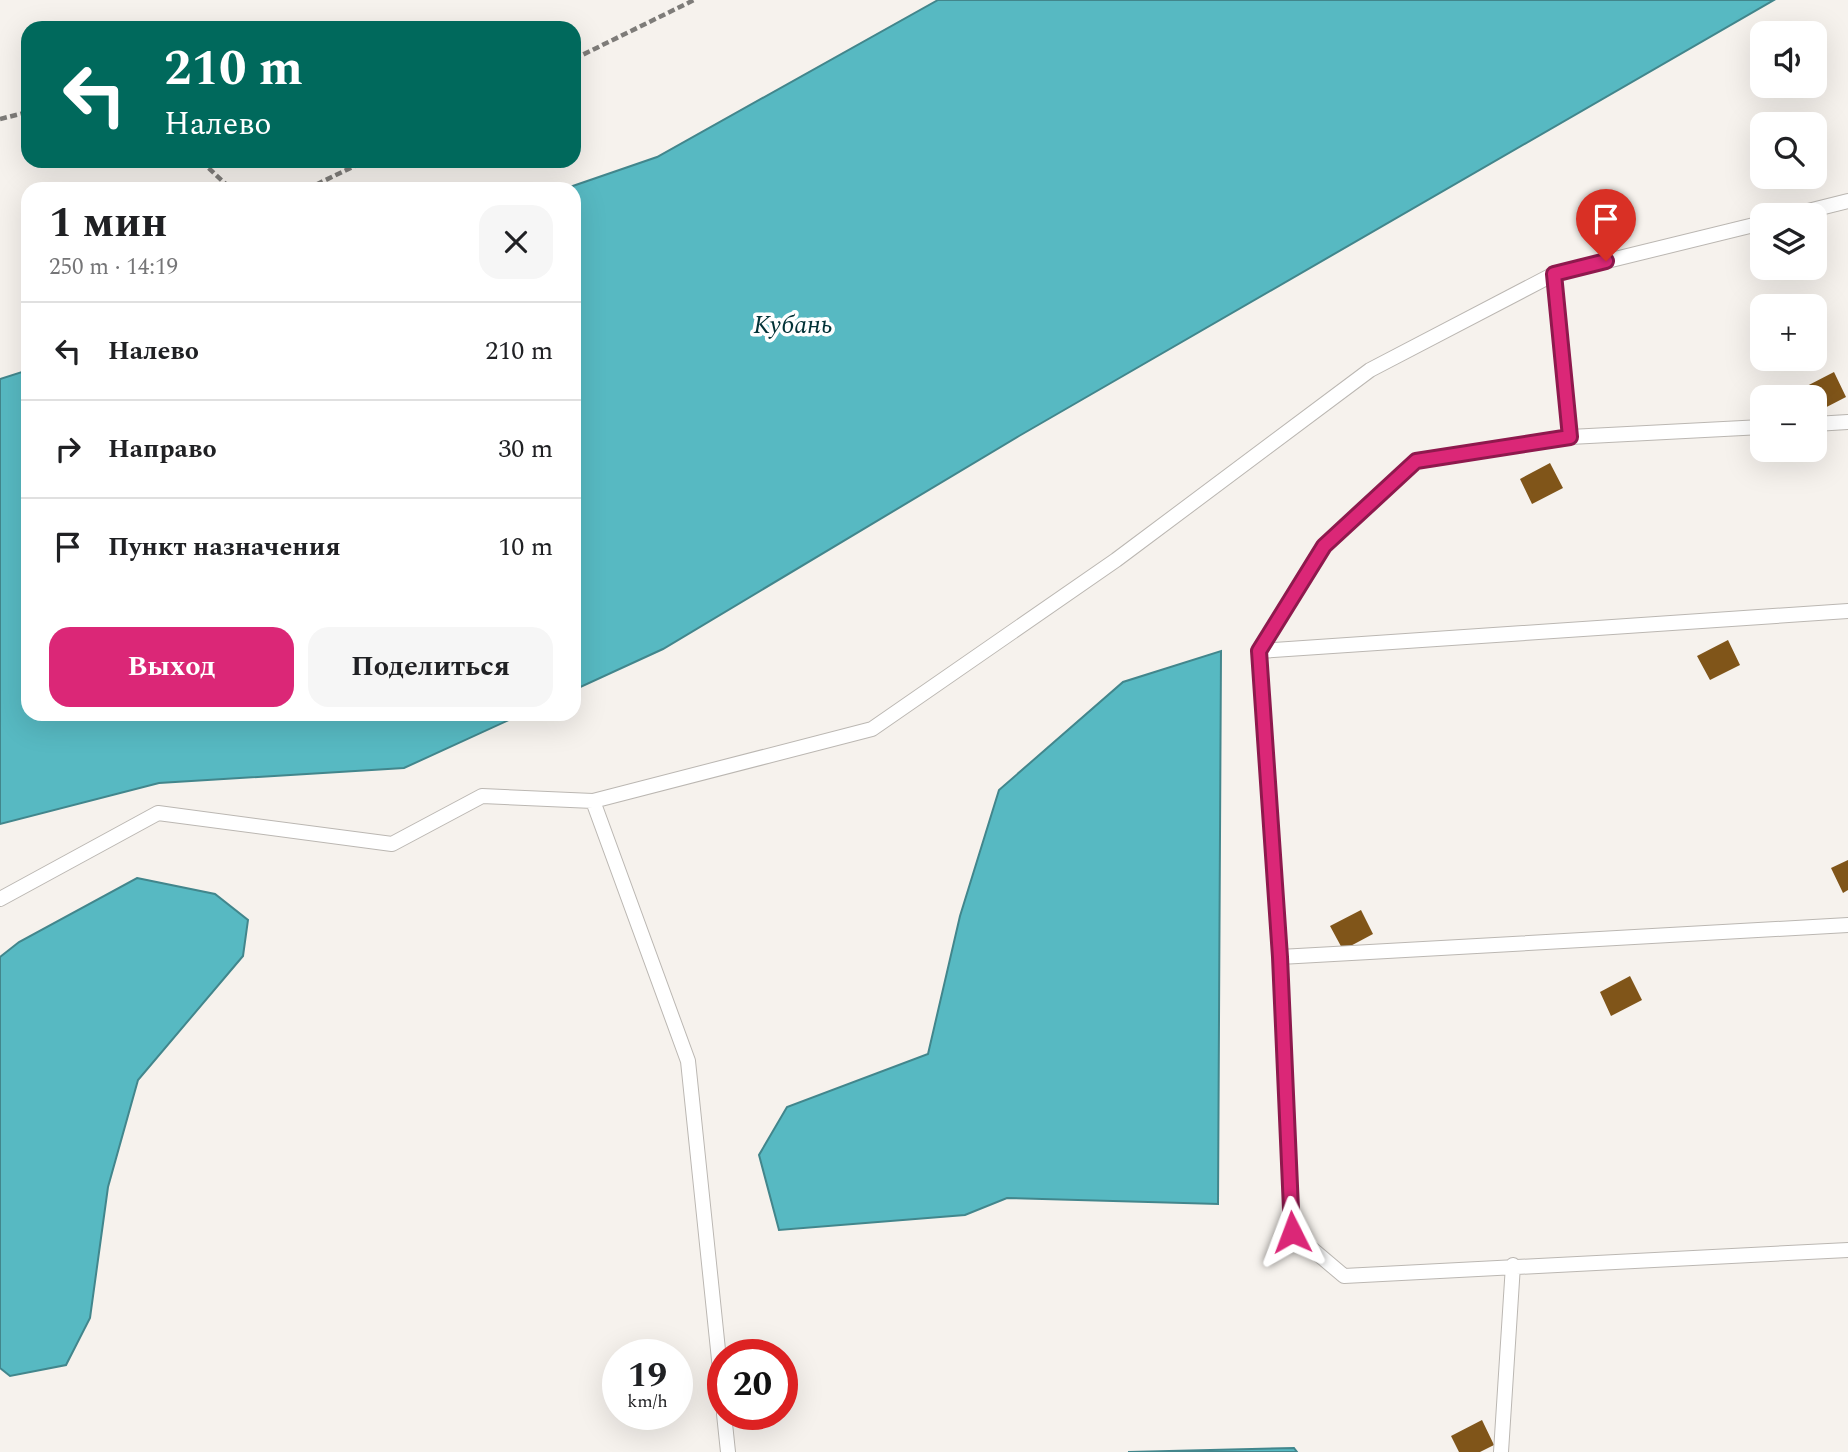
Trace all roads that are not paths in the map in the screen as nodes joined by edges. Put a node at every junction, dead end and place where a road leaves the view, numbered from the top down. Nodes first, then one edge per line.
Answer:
1 (1848, 201) edge
2 (1827, 206) edge
3 (1750, 225) edge
4 (1554, 274) junction
5 (1848, 422) edge
6 (1827, 423) edge
7 (1750, 428) edge
8 (1570, 437) junction
9 (1848, 611) edge
10 (1259, 651) junction
11 (593, 801) junction
12 (0, 899) edge
13 (1848, 925) edge
14 (1280, 957) junction
15 (1848, 1250) edge
16 (1513, 1265) junction
17 (717, 1339) edge
18 (726, 1430) edge
19 (728, 1452) edge
20 (1501, 1452) edge

1 - 2 lane
3 - 4 lane
4 - 8 lane
4 - 11 lane
5 - 6 lane
7 - 8 lane
8 - 10 lane
9 - 10 lane
10 - 14 lane
11 - 12 lane
11 - 17 lane
13 - 14 lane
14 - 16 lane
15 - 16 lane
16 - 20 lane
18 - 19 lane

